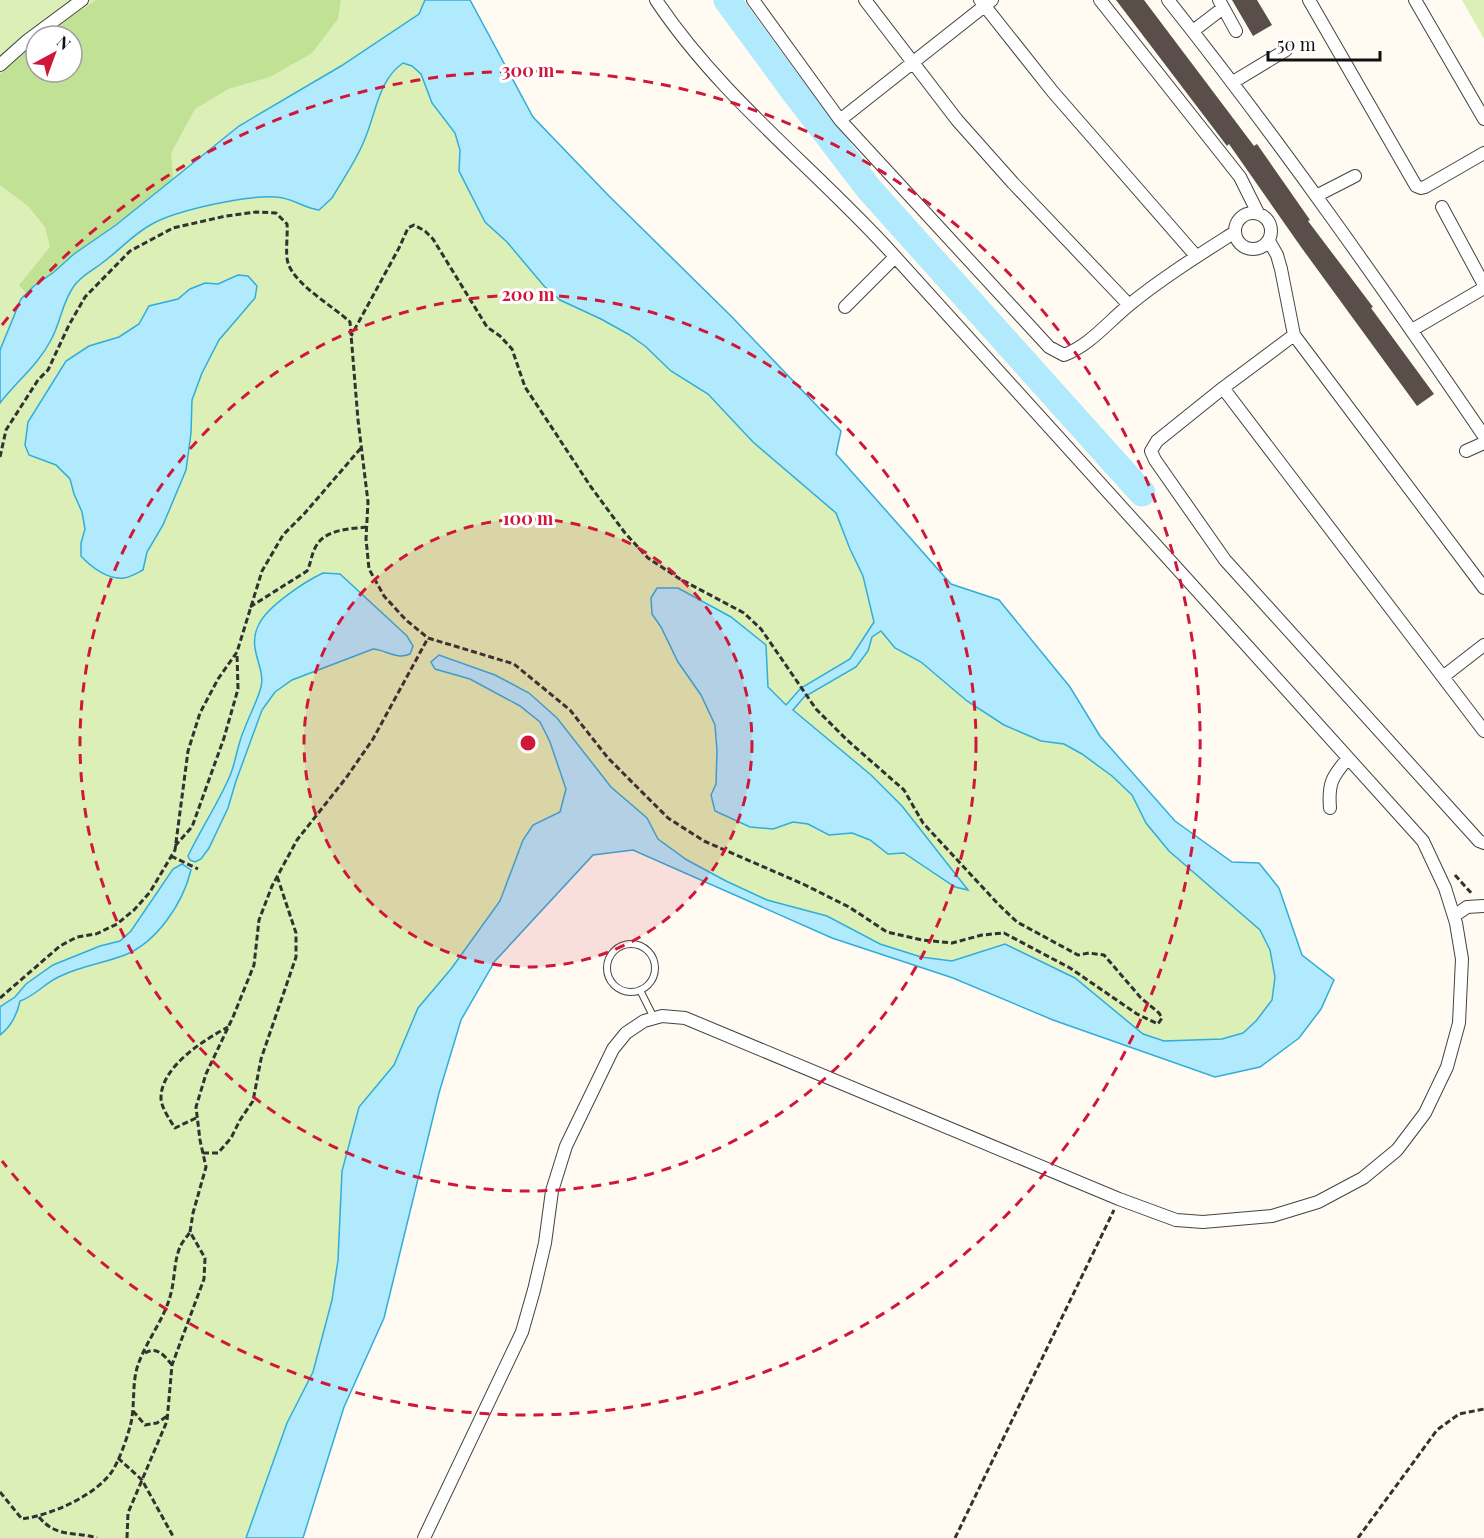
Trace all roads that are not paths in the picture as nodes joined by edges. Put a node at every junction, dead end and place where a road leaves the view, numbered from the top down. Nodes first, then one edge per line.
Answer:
1 (82, 0) edge
2 (656, 0) edge
3 (753, 0) edge
4 (865, 0) edge
5 (1100, 0) edge
6 (1168, 0) edge
7 (1309, 0) edge
8 (1415, 0) edge
9 (986, 2) edge
10 (1221, 4) edge
11 (1193, 31) junction
12 (1236, 31) dead end
13 (1286, 50) dead end
14 (912, 62) junction
15 (0, 65) edge
16 (1233, 82) junction
17 (1484, 119) edge
18 (840, 120) junction
19 (1484, 153) edge
20 (1355, 176) dead end
21 (1316, 196) junction
22 (1442, 207) dead end
23 (1258, 213) junction
24 (1235, 232) junction
25 (1269, 241) junction
26 (1196, 256) junction
27 (895, 257) junction
28 (1484, 286) edge
29 (1129, 305) junction
30 (845, 307) dead end
31 (1412, 330) junction
32 (1294, 335) junction
33 (1223, 388) junction
34 (1484, 436) edge
35 (1484, 443) edge
36 (1467, 452) dead end
37 (1484, 588) edge
38 (1484, 645) edge
39 (1444, 676) junction
40 (1484, 731) edge
41 (1348, 759) junction
42 (1330, 808) dead end
43 (1484, 843) edge
44 (1483, 906) edge
45 (1454, 916) junction
46 (640, 990) junction
47 (654, 1018) junction
48 (424, 1538) edge

1 - 15 street
2 - 27 street
3 - 18 street
4 - 14 street
5 - 23 street
6 - 11 street
7 - 19 street
8 - 17 street
9 - 14 street
9 - 26 street
10 - 11 street
10 - 12 street
11 - 16 street
13 - 16 street
14 - 18 street
14 - 29 street
16 - 21 street
18 - 29 street
20 - 21 street
21 - 31 street
22 - 28 street
23 - 24 street
23 - 25 street
24 - 25 street
24 - 26 street
25 - 32 street
26 - 29 street
27 - 30 street
27 - 41 street
28 - 31 street
31 - 34 street
32 - 33 street
32 - 37 street
33 - 39 street
33 - 43 street
35 - 36 street
38 - 39 street
39 - 40 street
41 - 42 street
41 - 45 street
44 - 45 street
45 - 47 street
46 - 46 lane
46 - 47 lane
47 - 48 street

